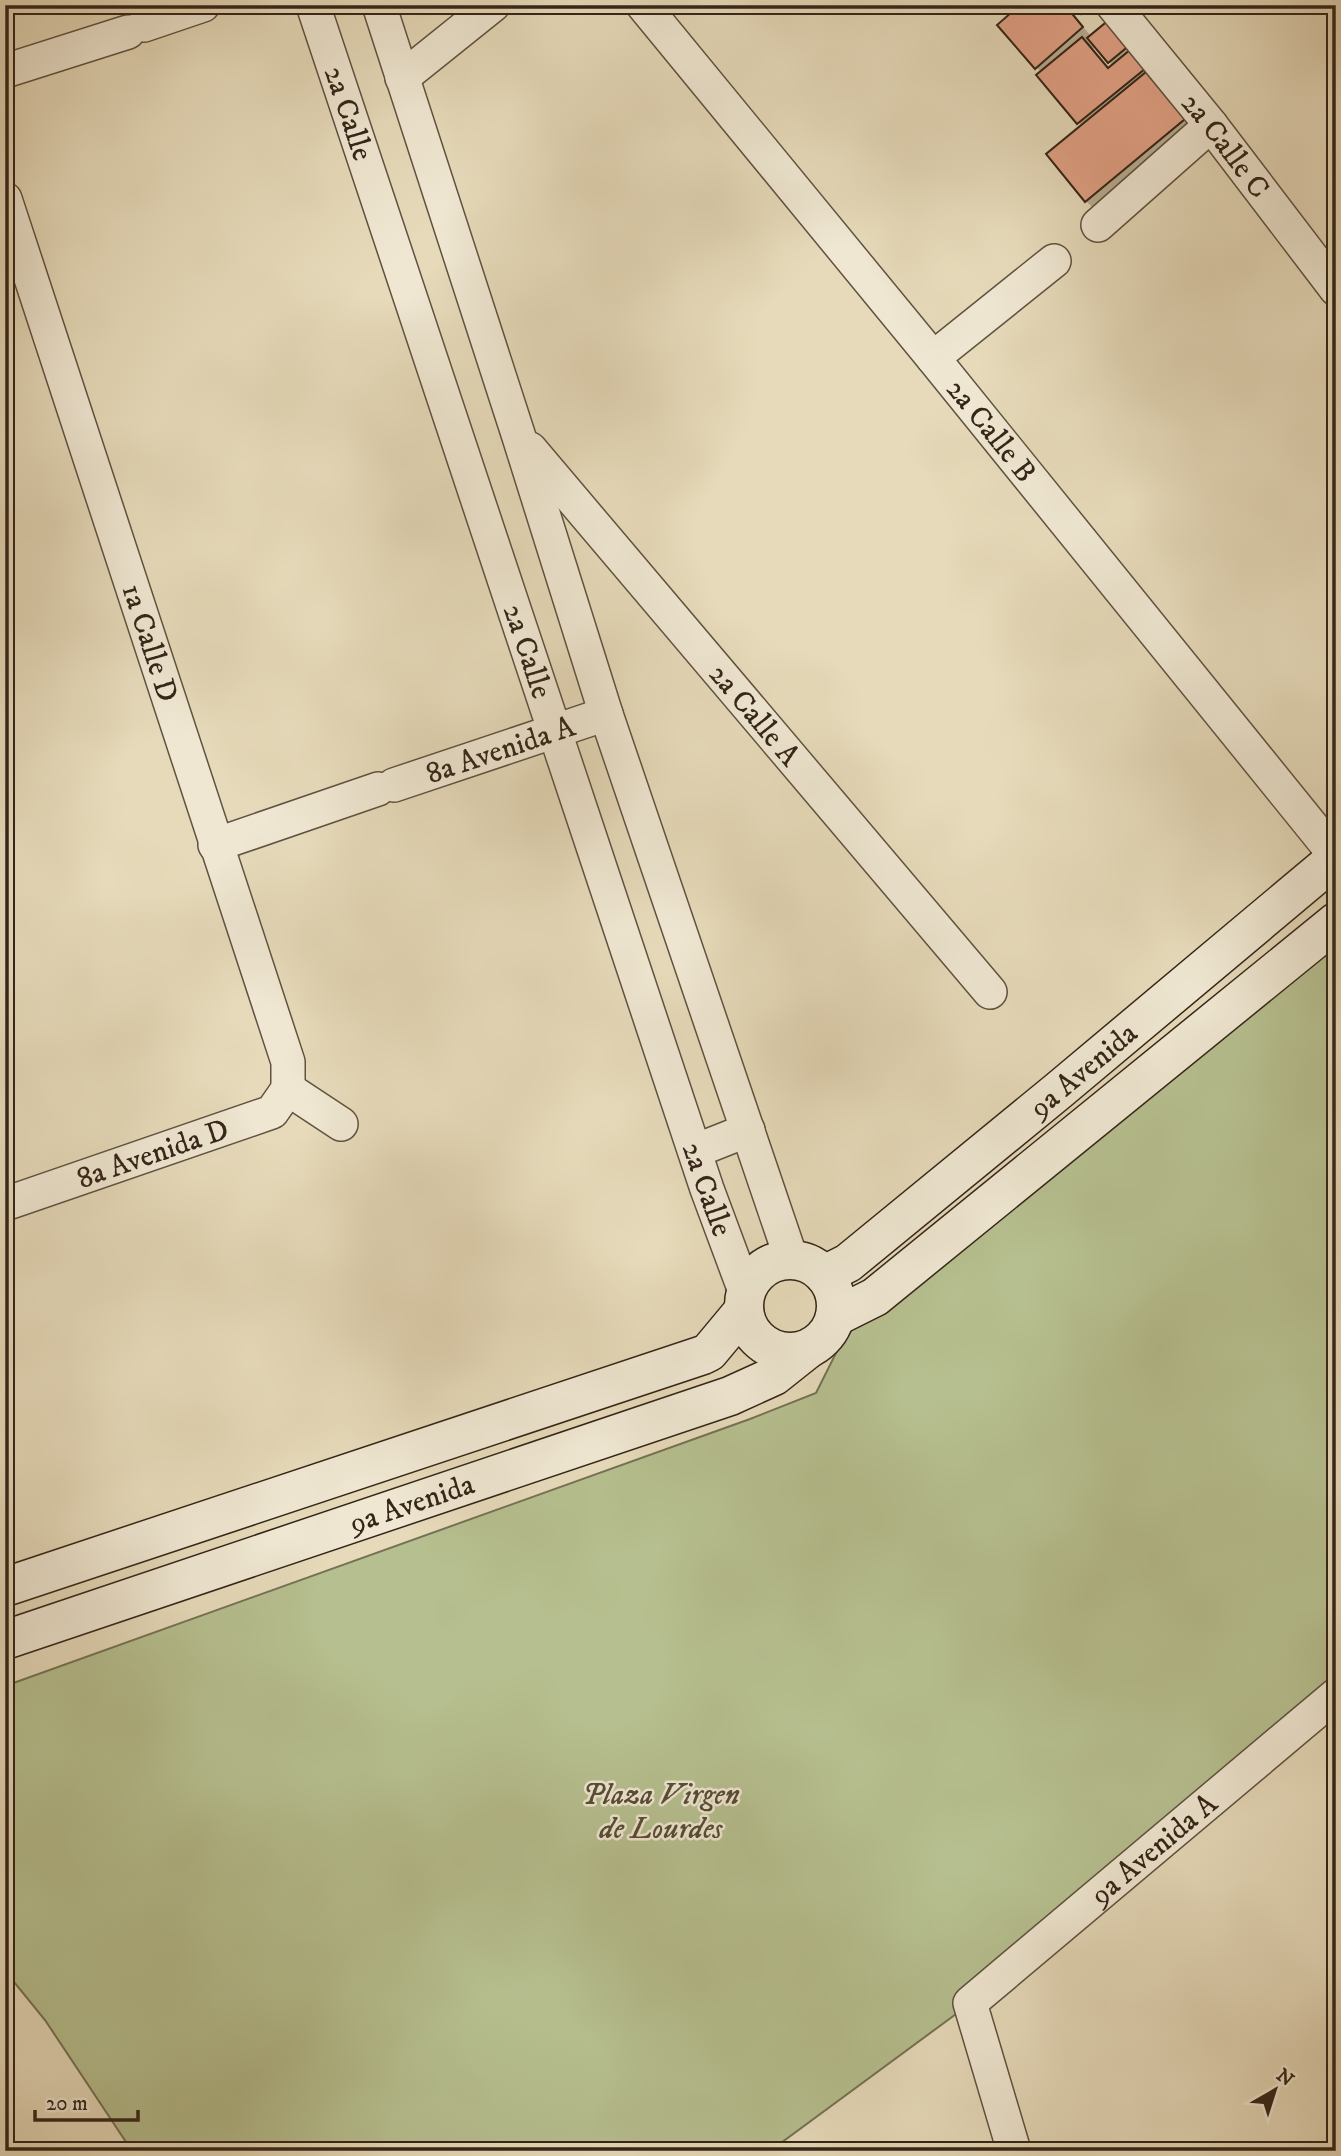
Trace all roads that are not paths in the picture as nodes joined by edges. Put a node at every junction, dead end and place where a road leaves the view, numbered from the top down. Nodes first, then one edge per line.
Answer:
1 (203, 5) edge
2 (313, 5) edge
3 (379, 5) edge
4 (493, 5) edge
5 (643, 5) edge
6 (1113, 5) edge
7 (5, 71) edge
8 (402, 78) junction
9 (1211, 125) junction
10 (5, 199) edge
11 (1098, 225) dead end
12 (1054, 261) dead end
13 (1336, 289) edge
14 (933, 358) junction
15 (519, 437) junction
16 (606, 714) junction
17 (554, 732) junction
18 (215, 845) junction
19 (1336, 857) edge
20 (1336, 922) edge
21 (990, 992) dead end
22 (288, 1089) junction
23 (341, 1124) dead end
24 (748, 1130) junction
25 (695, 1151) junction
26 (5, 1204) edge
27 (808, 1268) junction
28 (745, 1302) junction
29 (835, 1317) junction
30 (808, 1349) junction
31 (5, 1587) edge
32 (5, 1640) edge
33 (1336, 1695) edge
34 (1014, 2151) edge

1 - 7 street
2 - 17 street, 2a Calle
3 - 8 street, 2a Calle
4 - 8 street
5 - 14 street, 2a Calle B
6 - 9 street, 2a Calle C
8 - 15 street, 2a Calle
9 - 11 street
9 - 13 street, 2a Calle C
10 - 18 street, 1a Calle D
12 - 14 street
14 - 19 street, 2a Calle B
15 - 16 street, 2a Calle
15 - 21 street, 2a Calle A
16 - 17 street, 8a Avenida A
16 - 24 street, 2a Calle
17 - 18 street, 8a Avenida A
17 - 25 street, 2a Calle
18 - 22 street, 1a Calle D
19 - 27 main road, 9a Avenida
20 - 29 main road, 9a Avenida
22 - 23 street
22 - 26 street, 8a Avenida D
24 - 25 street
24 - 27 street, 2a Calle
25 - 28 street, 2a Calle
27 - 28 main road
27 - 29 main road
28 - 30 main road
28 - 31 main road, 9a Avenida
29 - 30 main road
30 - 32 main road, 9a Avenida
33 - 34 street, 9a Avenida A

